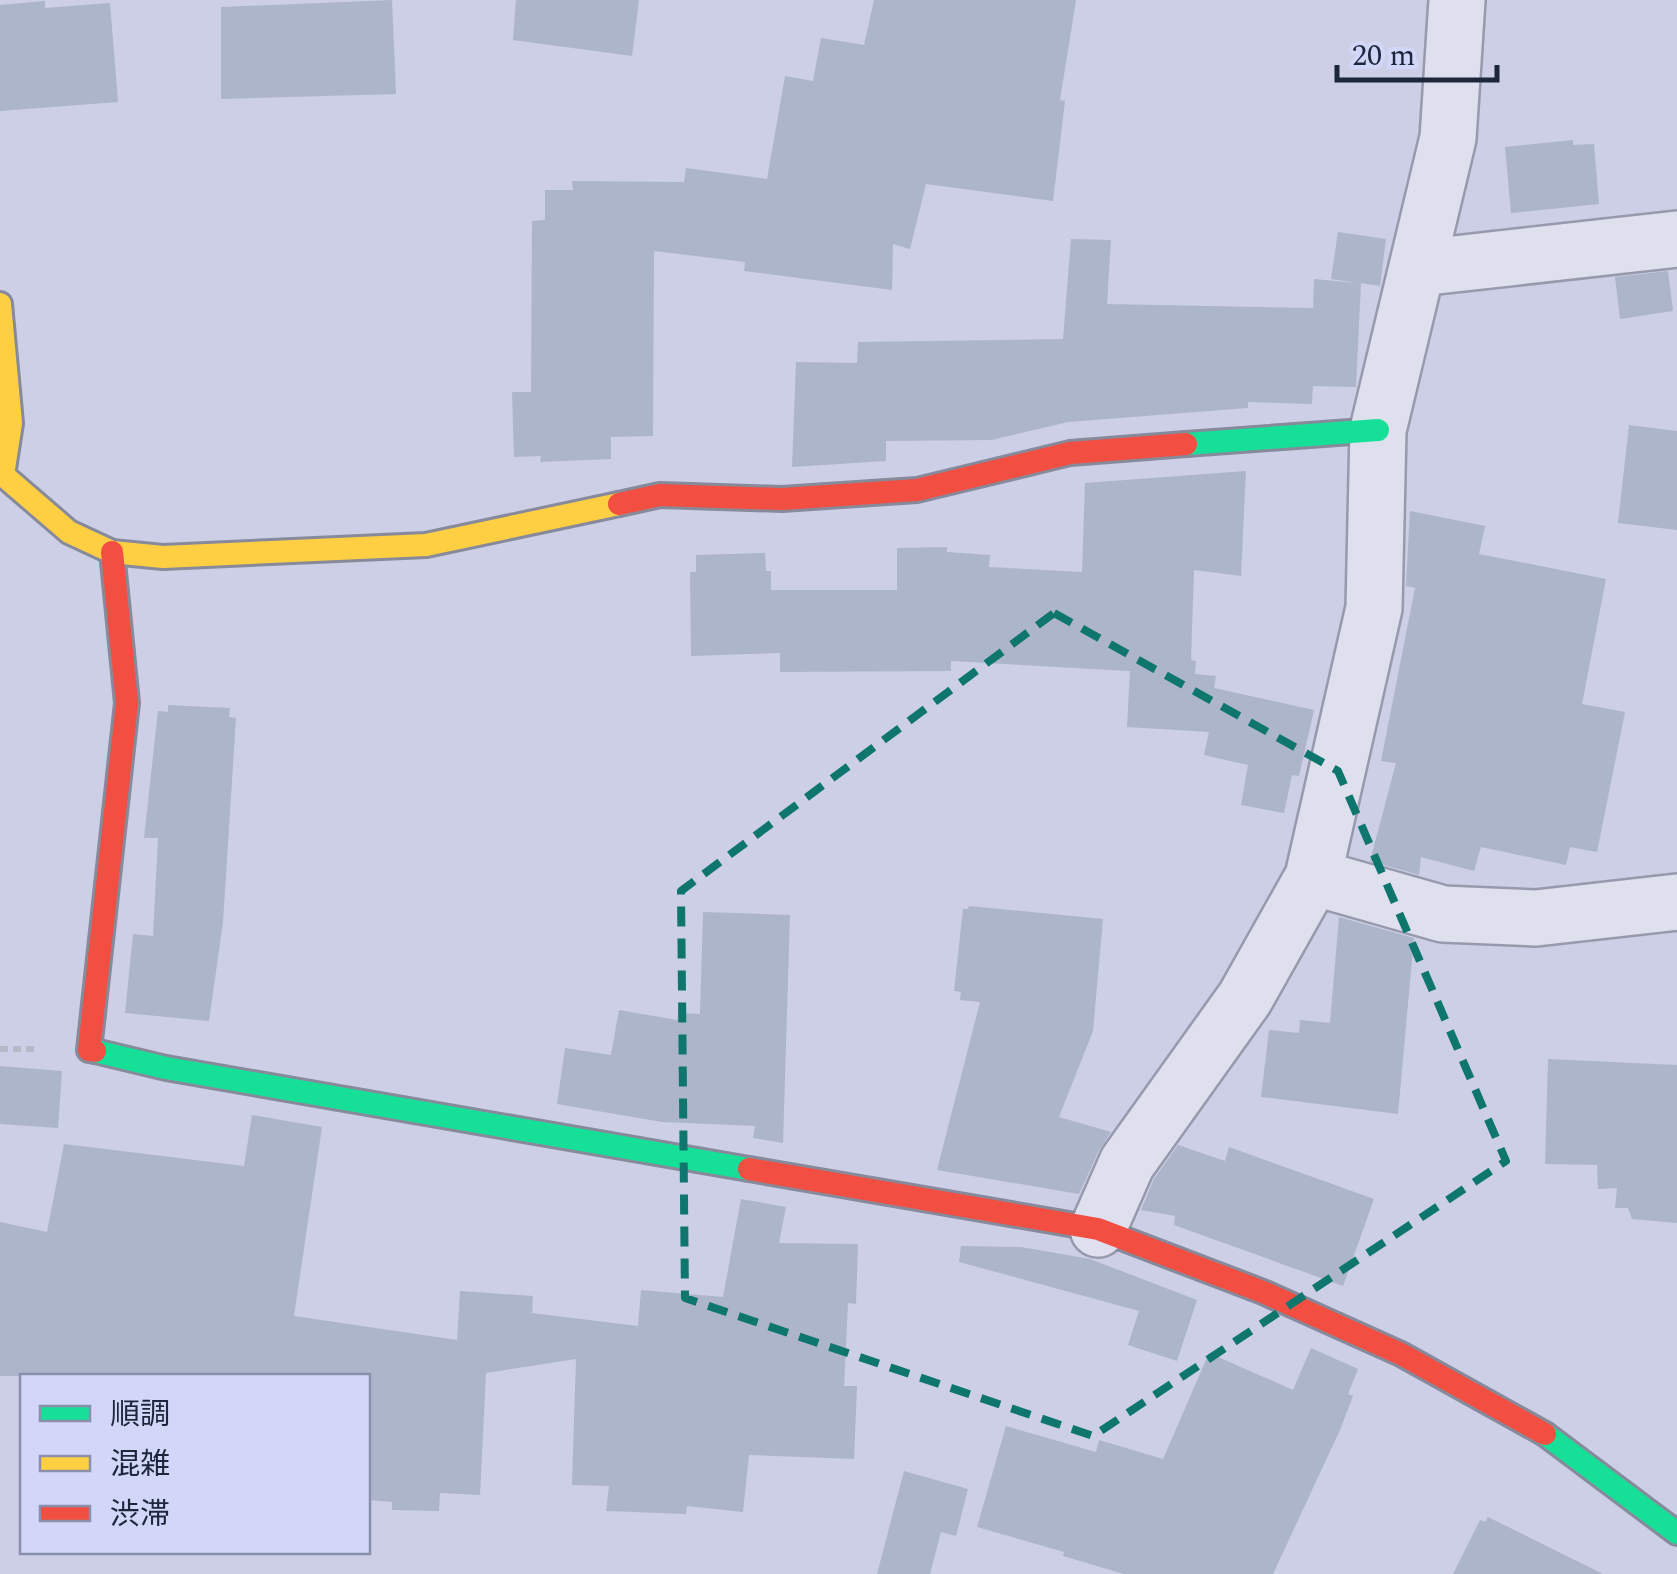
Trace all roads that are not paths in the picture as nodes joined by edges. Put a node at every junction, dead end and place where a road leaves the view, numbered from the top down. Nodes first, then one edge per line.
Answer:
1 (1457, 0) edge
2 (1677, 238) edge
3 (1418, 268) junction
4 (0, 304) edge
5 (1378, 430) junction
6 (112, 552) junction
7 (1313, 878) junction
8 (1677, 902) edge
9 (1098, 1229) junction
10 (1677, 1533) edge

1 - 3 street
2 - 3 street
3 - 5 street
4 - 6 street
5 - 6 street
5 - 7 street
6 - 9 street
7 - 8 street
7 - 9 street
9 - 10 street

